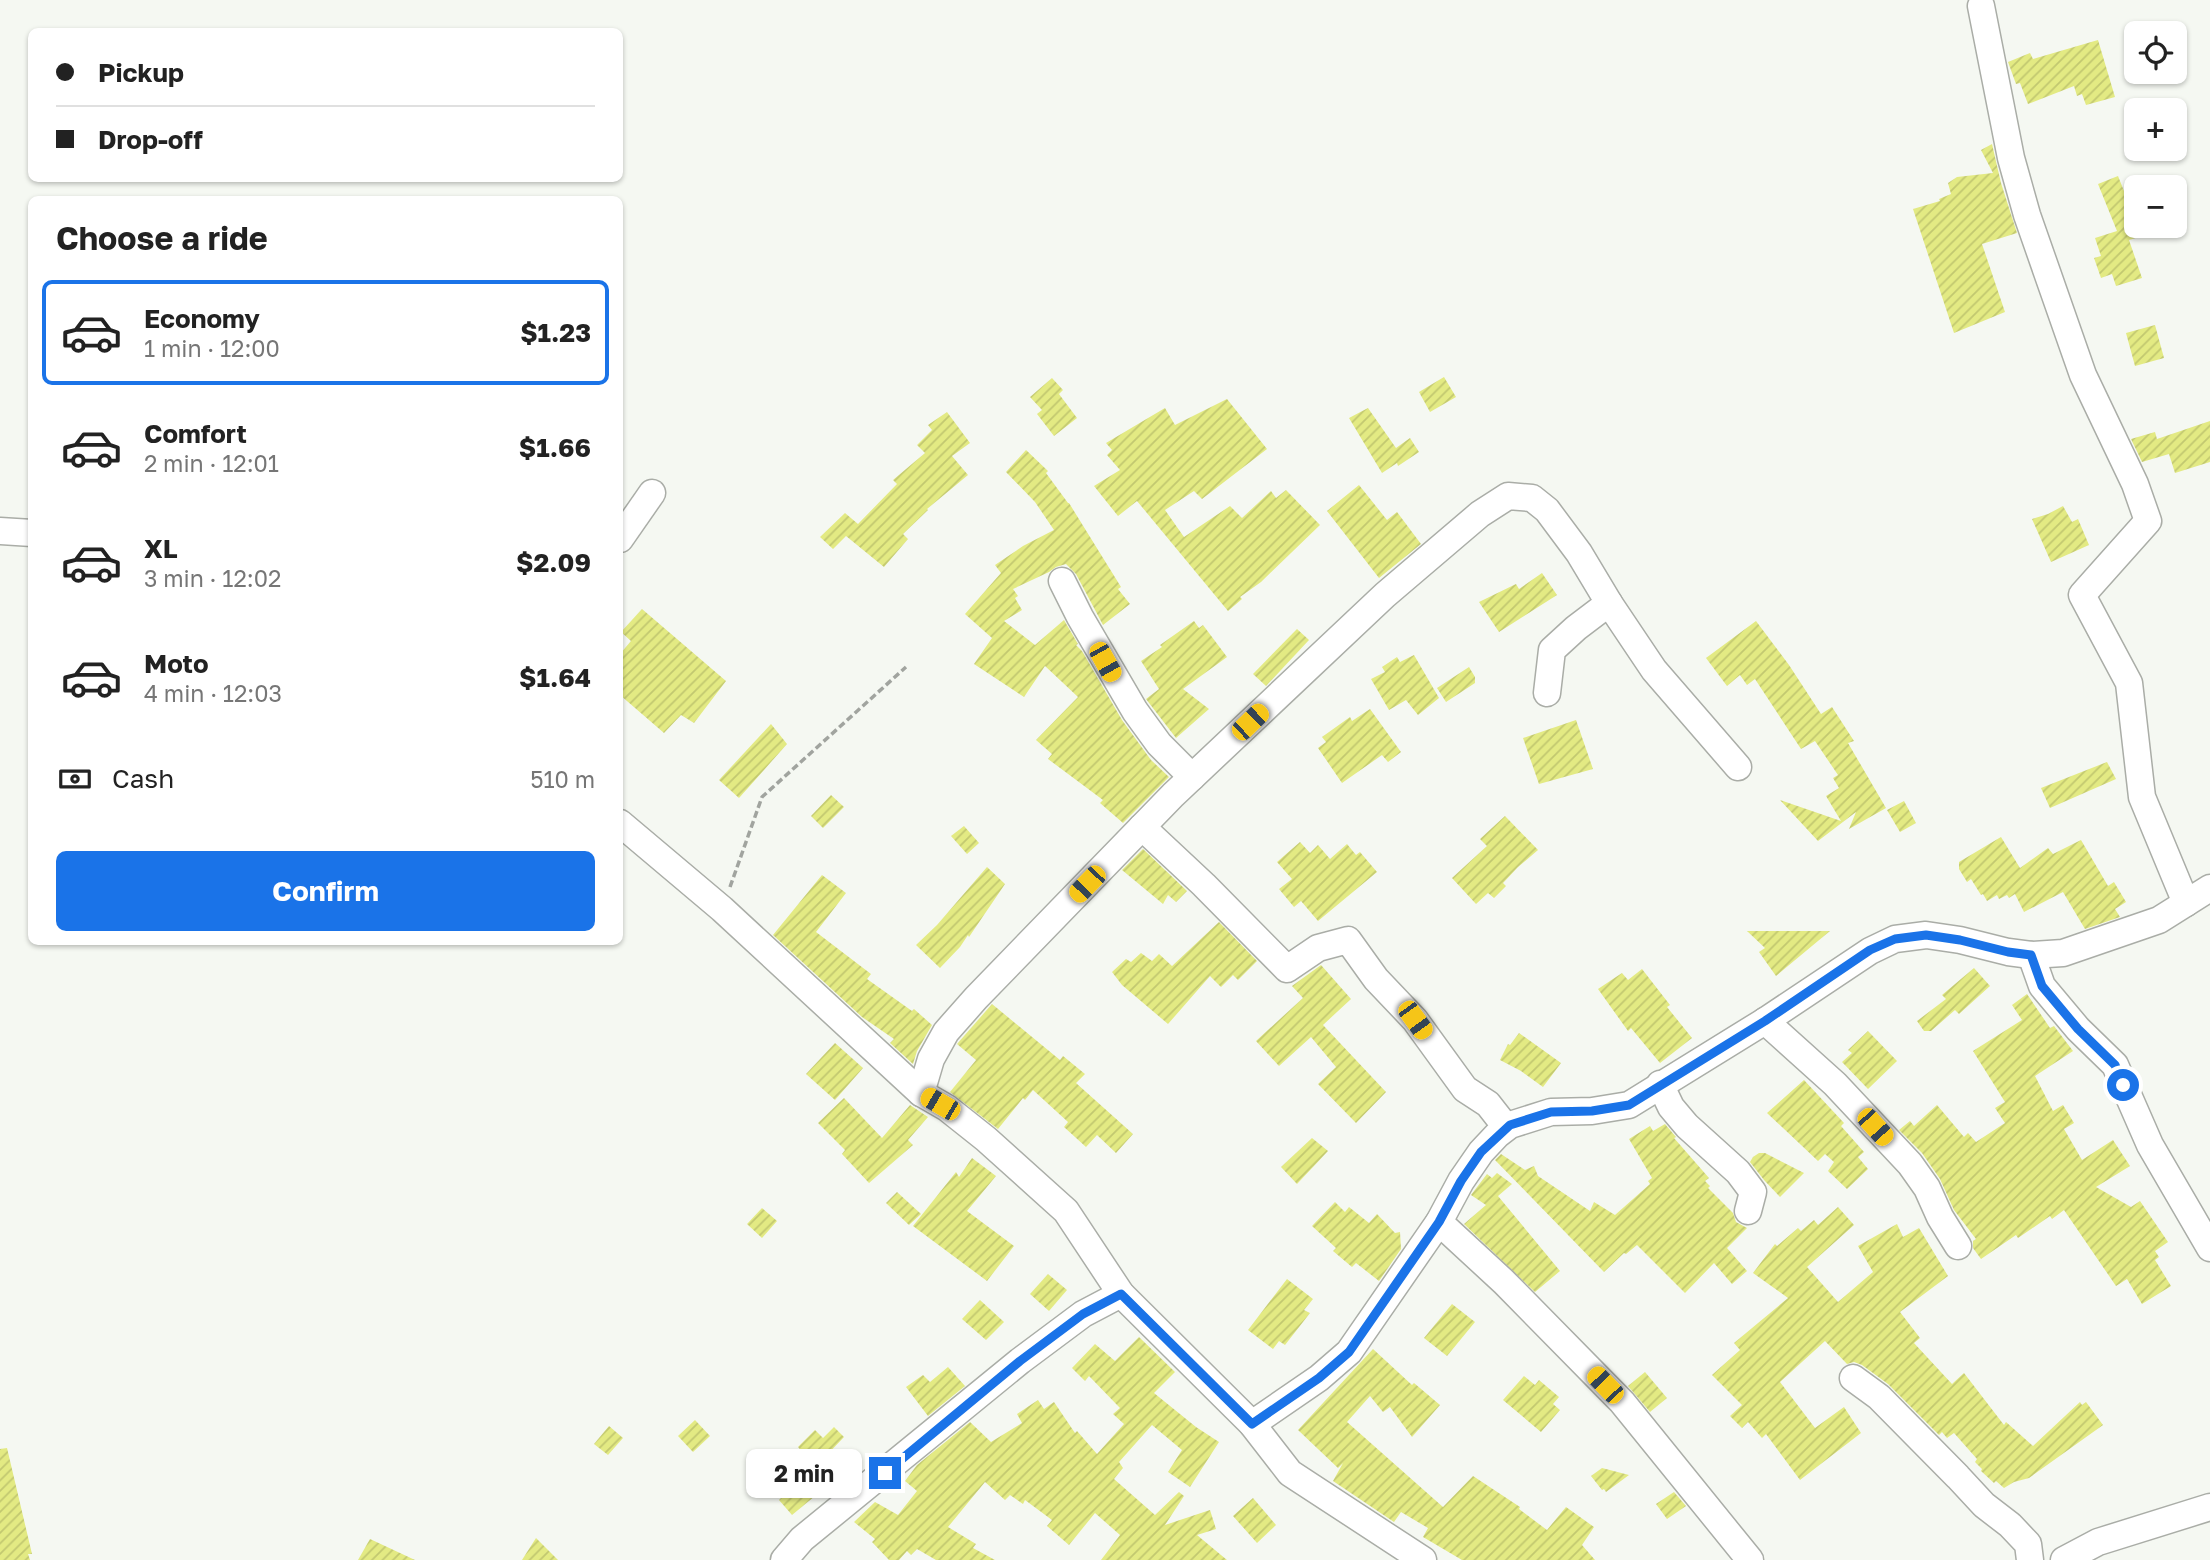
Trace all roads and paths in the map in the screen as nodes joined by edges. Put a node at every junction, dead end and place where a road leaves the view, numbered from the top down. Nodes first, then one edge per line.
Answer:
1 (1981, 6) dead end
2 (652, 493) dead end
3 (0, 531) edge
4 (28, 533) edge
5 (623, 535) edge
6 (1062, 581) dead end
7 (1609, 603) junction
8 (906, 667) dead end
9 (1547, 693) dead end
10 (1738, 766) dead end
11 (1192, 777) junction
12 (623, 826) edge
13 (1142, 827) junction
14 (2210, 888) edge
15 (2186, 903) junction
16 (722, 909) junction
17 (2031, 955) junction
18 (1765, 1021) junction
19 (1661, 1084) junction
20 (920, 1093) junction
21 (1506, 1127) junction
22 (1748, 1211) dead end
23 (1439, 1222) junction
24 (1958, 1246) dead end
25 (2210, 1248) edge
26 (1121, 1294) junction
27 (1853, 1378) dead end
28 (1252, 1424) junction
29 (2210, 1507) edge
30 (784, 1560) edge
31 (1423, 1560) edge
32 (1750, 1560) edge
33 (2030, 1560) edge
34 (2064, 1560) edge

1 - 15 street
2 - 5 street
3 - 4 street
6 - 11 street
7 - 9 street
7 - 10 street
7 - 11 street
8 - 16 path
11 - 13 street
12 - 16 street
13 - 20 street
13 - 21 street
14 - 15 street
15 - 17 street
16 - 20 street
17 - 18 street
17 - 25 street
18 - 19 street
18 - 24 street
19 - 21 street
19 - 22 street
20 - 26 street
21 - 23 street
23 - 28 street
23 - 32 street
26 - 28 street
26 - 30 street
27 - 33 street
28 - 31 street
29 - 34 street

